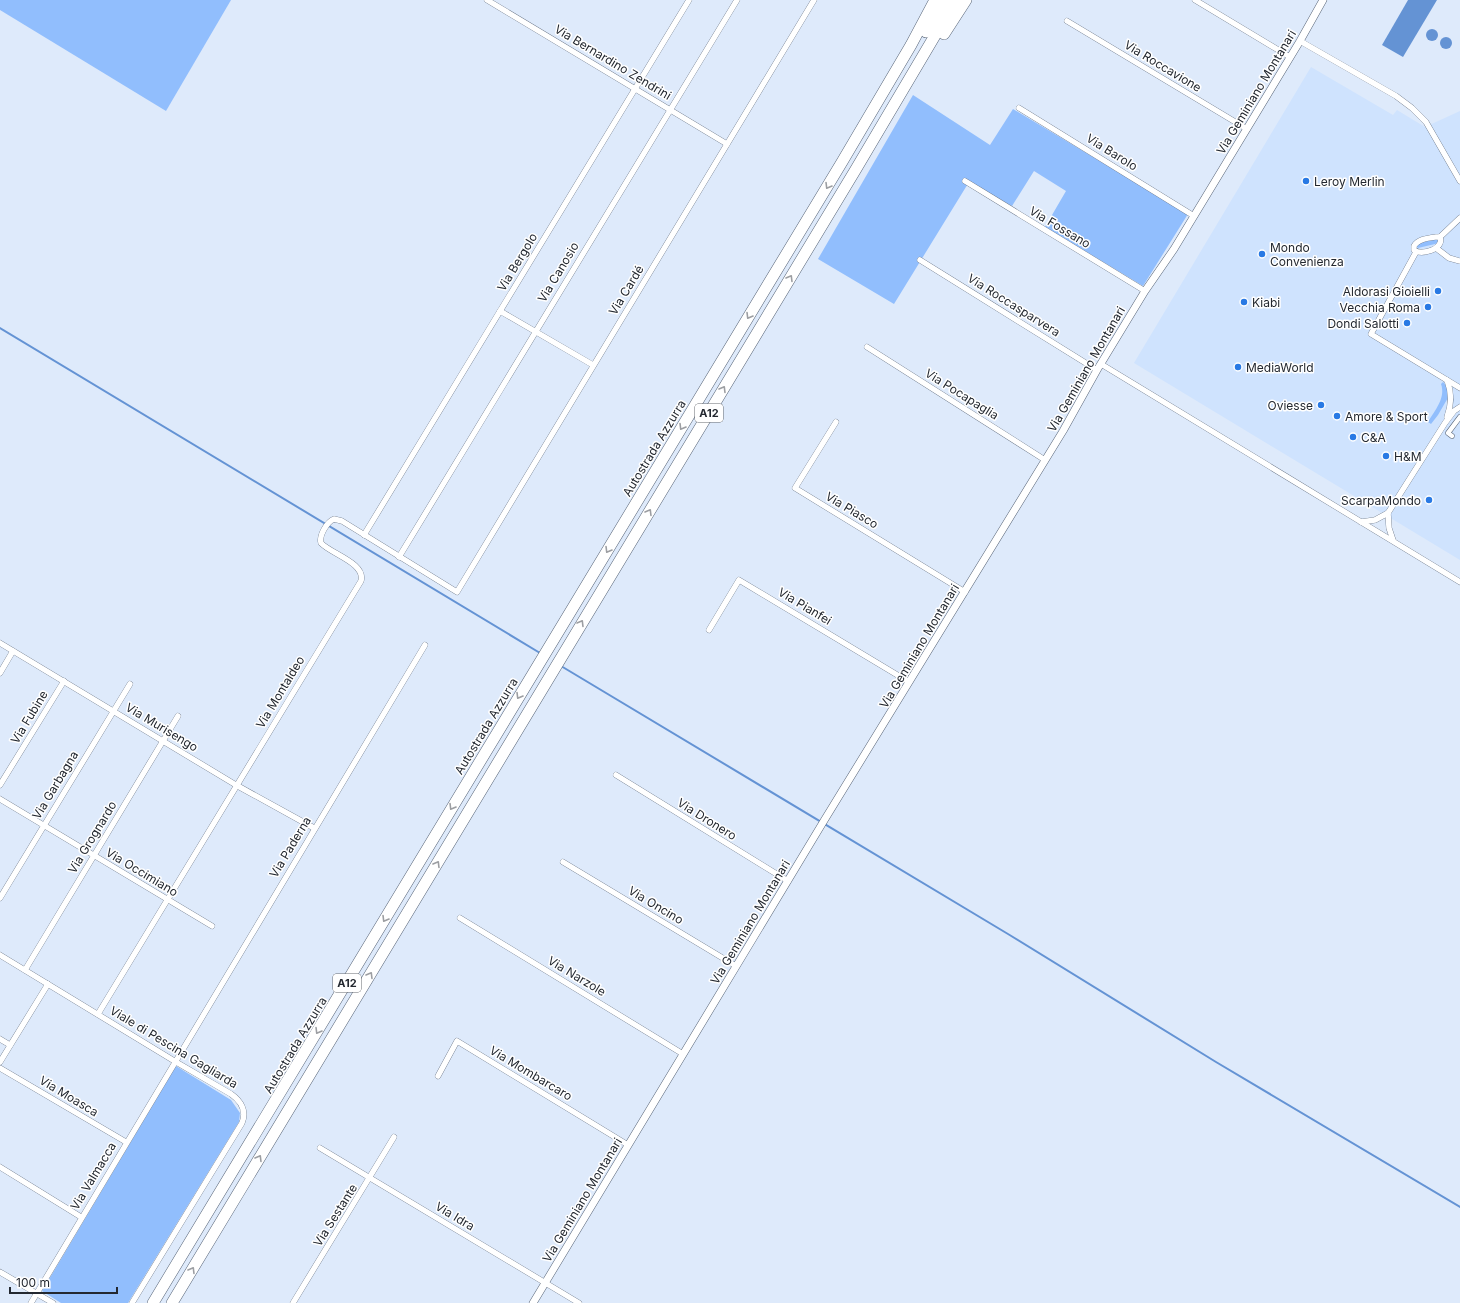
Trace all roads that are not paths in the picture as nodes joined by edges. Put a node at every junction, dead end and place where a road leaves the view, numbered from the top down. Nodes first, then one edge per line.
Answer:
1 (487, 0) edge
2 (689, 0) edge
3 (737, 0) edge
4 (814, 0) edge
5 (935, 0) edge
6 (945, 0) edge
7 (956, 0) edge
8 (966, 0) edge
9 (1195, 0) edge
10 (1323, 0) edge
11 (1067, 21) dead end
12 (1300, 41) junction
13 (1290, 57) junction
14 (635, 89) junction
15 (1019, 108) dead end
16 (671, 109) junction
17 (1247, 129) junction
18 (727, 144) junction
19 (842, 162) junction
20 (856, 169) junction
21 (965, 181) dead end
22 (1460, 181) edge
23 (1194, 216) junction
24 (1460, 218) edge
25 (1440, 237) junction
26 (1436, 248) junction
27 (1416, 252) junction
28 (920, 260) dead end
29 (1460, 261) edge
30 (1145, 291) junction
31 (500, 311) junction
32 (535, 331) junction
33 (867, 348) dead end
34 (593, 366) junction
35 (1099, 367) junction
36 (1447, 380) junction
37 (1460, 387) edge
38 (1452, 398) junction
39 (1460, 407) edge
40 (1460, 417) edge
41 (836, 422) dead end
42 (1445, 422) junction
43 (1452, 436) dead end
44 (1045, 460) junction
45 (1388, 514) junction
46 (1361, 522) junction
47 (364, 535) junction
48 (1394, 541) junction
49 (399, 557) junction
50 (1460, 582) edge
51 (457, 592) joint
52 (965, 592) junction
53 (709, 630) dead end
54 (0, 643) edge
55 (425, 644) dead end
56 (13, 651) junction
57 (0, 673) edge
58 (64, 681) junction
59 (909, 682) junction
60 (130, 684) dead end
61 (114, 711) junction
62 (178, 716) dead end
63 (163, 740) junction
64 (616, 775) dead end
65 (0, 785) edge
66 (236, 785) junction
67 (0, 799) edge
68 (44, 825) junction
69 (314, 828) junction
70 (94, 855) junction
71 (563, 862) dead end
72 (788, 881) junction
73 (0, 898) edge
74 (168, 901) junction
75 (460, 918) dead end
76 (212, 926) dead end
77 (0, 955) edge
78 (736, 966) junction
79 (25, 970) junction
80 (48, 984) junction
81 (98, 1014) junction
82 (0, 1039) edge
83 (10, 1045) junction
84 (683, 1054) junction
85 (0, 1062) edge
86 (176, 1062) junction
87 (0, 1068) edge
88 (438, 1076) dead end
89 (394, 1138) dead end
90 (126, 1142) junction
91 (628, 1145) junction
92 (320, 1148) dead end
93 (0, 1167) edge
94 (370, 1178) junction
95 (81, 1217) junction
96 (0, 1272) edge
97 (545, 1283) junction
98 (37, 1293) junction
99 (31, 1303) edge
100 (53, 1303) edge
101 (132, 1303) edge
102 (153, 1303) edge
103 (172, 1303) edge
104 (293, 1303) edge
105 (533, 1303) edge
106 (578, 1303) edge

1 - 14 street, Via Bernardino Zendrini
2 - 14 street, Via Bergolo
3 - 16 street, Via Canosio
4 - 18 street, Via Cardé
5 - 19 highway
6 - 19 highway
7 - 20 highway
8 - 20 highway
9 - 13 street
10 - 12 street, Via Geminiano Montanari
11 - 17 street, Via Roccavione
12 - 13 street, Via Geminiano Montanari
12 - 22 street
13 - 17 street, Via Geminiano Montanari
14 - 16 street, Via Bernardino Zendrini
14 - 31 street, Via Bergolo
15 - 23 street, Via Barolo
16 - 18 street, Via Bernardino Zendrini
16 - 32 street, Via Canosio
17 - 23 street, Via Geminiano Montanari
18 - 34 street, Via Cardé
19 -> 102 highway, Autostrada Azzurra / A12
103 -> 20 highway, A12
21 - 30 street, Via Fossano
23 - 30 street, Via Geminiano Montanari
24 - 25 street
25 - 26 street
25 - 27 street
26 - 27 street
26 - 29 street
27 - 36 street
28 - 35 street, Via Roccasparvera
30 - 35 street, Via Geminiano Montanari
31 - 32 street
31 - 47 street, Via Bergolo
32 - 34 street
32 - 49 street, Via Canosio
33 - 44 street, Via Pocapaglia
34 - 51 street, Via Cardé
35 - 44 street, Via Geminiano Montanari
35 - 46 street, Via Roccasparvera
36 - 37 street
36 - 38 street
37 - 38 street
38 - 42 street
39 - 42 street
40 - 43 street
41 - 52 street, Via Piasco
42 - 45 street
44 - 52 street, Via Geminiano Montanari
45 - 46 street
45 - 48 street
46 - 48 street, Via Roccasparvera
47 - 49 street, Via Montaldeo
47 - 66 street, Via Montaldeo
48 - 50 street, Via Roccasparvera
49 - 51 street, Via Montaldeo
52 - 59 street, Via Geminiano Montanari
53 - 59 street, Via Pianfei
54 - 56 street, Via Murisengo
55 - 69 street, Via Paderna
56 - 57 street
56 - 58 street, Via Murisengo
58 - 61 street, Via Murisengo
58 - 65 street, Via Fubine
59 - 72 street, Via Geminiano Montanari
60 - 61 street, Via Garbagna
61 - 63 street, Via Murisengo
61 - 68 street, Via Garbagna
62 - 63 street, Via Grognardo
63 - 66 street, Via Murisengo
63 - 70 street, Via Grognardo
64 - 72 street, Via Dronero
66 - 69 street, Via Murisengo
66 - 74 street, Via Montaldeo
67 - 68 street, Via Occimiano
68 - 70 street, Via Occimiano
68 - 73 street, Via Garbagna
69 - 86 street, Via Paderna
70 - 74 street, Via Occimiano
70 - 79 street, Via Grognardo
71 - 78 street, Via Oncino
72 - 78 street, Via Geminiano Montanari
74 - 76 street, Via Occimiano
74 - 81 street, Via Montaldeo
75 - 84 street, Via Narzole
77 - 79 street, Viale di Pescina Gagliarda
78 - 84 street, Via Geminiano Montanari
79 - 80 street, Viale di Pescina Gagliarda
80 - 81 street, Viale di Pescina Gagliarda
80 - 83 street
81 - 86 street, Viale di Pescina Gagliarda
82 - 83 street
83 - 85 street
84 - 91 street, Via Geminiano Montanari
86 - 90 street, Via Valmacca
86 - 101 street, Viale di Pescina Gagliarda
87 - 90 street, Via Moasca
88 - 91 street, Via Mombarcaro
89 - 94 street, Via Sestante
90 - 95 street, Via Valmacca
91 - 97 street, Via Geminiano Montanari
92 - 94 street, Via Idra
93 - 95 street
94 - 97 street, Via Idra
94 - 104 street, Via Sestante
95 - 98 street, Via Valmacca
96 - 98 street
97 - 105 street, Via Geminiano Montanari
97 - 106 street, Via Idra
98 - 99 street, Via Valmacca
98 - 100 street

